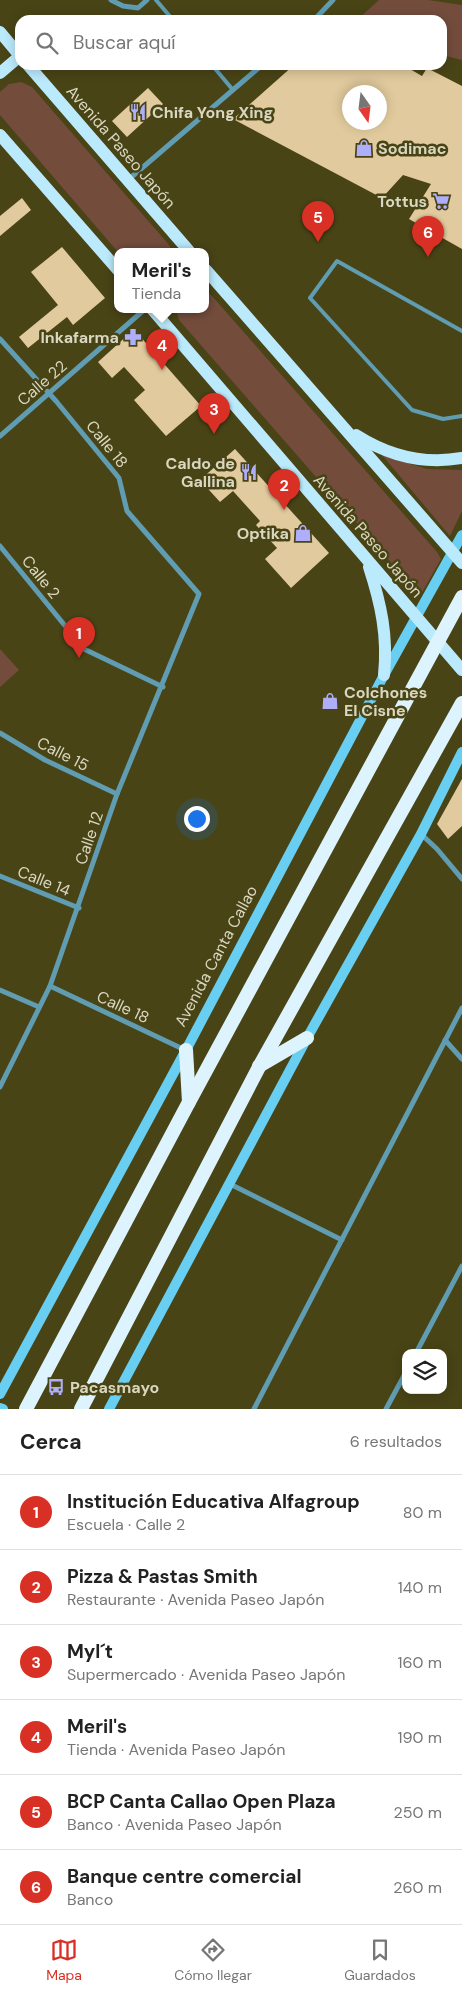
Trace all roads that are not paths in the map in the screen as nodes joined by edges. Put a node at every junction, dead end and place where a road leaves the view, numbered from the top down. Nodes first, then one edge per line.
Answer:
1 (111, 0) edge
2 (147, 0) edge
3 (156, 0) edge
4 (333, 0) edge
5 (169, 15) edge
6 (319, 15) edge
7 (0, 32) edge
8 (15, 50) edge
9 (15, 60) edge
10 (32, 70) edge
11 (216, 70) edge
12 (256, 70) edge
13 (0, 73) edge
14 (233, 90) junction
15 (0, 135) edge
16 (128, 180) junction
17 (187, 248) edge
18 (114, 265) edge
19 (209, 273) edge
20 (140, 313) edge
21 (155, 313) edge
22 (462, 331) edge
23 (0, 339) edge
24 (48, 394) junction
25 (462, 416) edge
26 (342, 425) junction
27 (0, 436) edge
28 (462, 458) edge
29 (462, 535) edge
30 (0, 546) edge
31 (453, 552) junction
32 (367, 560) junction
33 (462, 563) edge
34 (200, 594) joint
35 (462, 597) edge
36 (416, 617) junction
37 (437, 641) junction
38 (462, 670) edge
39 (384, 675) junction
40 (163, 687) junction
41 (462, 703) edge
42 (0, 733) edge
43 (462, 752) edge
44 (462, 770) edge
45 (448, 778) junction
46 (117, 794) junction
47 (421, 834) junction
48 (0, 876) edge
49 (462, 879) edge
50 (78, 908) junction
51 (50, 986) junction
52 (0, 990) edge
53 (40, 1008) junction
54 (462, 1008) edge
55 (307, 1038) junction
56 (445, 1040) junction
57 (186, 1050) junction
58 (462, 1060) edge
59 (258, 1067) junction
60 (0, 1087) edge
61 (189, 1102) junction
62 (228, 1183) junction
63 (342, 1240) junction
64 (462, 1266) edge
65 (418, 1349) edge
66 (402, 1379) edge
67 (0, 1394) edge
68 (26, 1409) edge
69 (81, 1409) edge
70 (109, 1409) edge
71 (254, 1409) edge
72 (386, 1409) edge

1 - 2 street
3 - 5 lane
4 - 6 street
7 - 8 main road
9 - 13 main road
10 - 16 main road, Avenida Paseo Japón
11 - 14 lane
12 - 14 street
14 - 16 street
15 - 18 main road
16 - 17 main road, Avenida Paseo Japón
19 - 26 main road
20 - 24 street, Calle 22
21 - 32 main road, Avenida Paseo Japón
22 - 25 lane
23 - 24 street, Calle 18
24 - 27 street, Calle 22
24 - 34 street, Calle 18
26 - 28 main road
26 - 31 main road
29 - 31 main road, Avenida Canta Callao
30 - 40 street, Calle 2
31 - 33 main road
31 - 36 main road, Avenida Canta Callao
32 - 36 main road, Avenida Paseo Japón
32 - 39 main road
34 - 40 street, Calle 12
35 - 37 highway
36 - 37 main road, Avenida Paseo Japón
36 - 39 main road, Avenida Canta Callao
37 - 38 main road, Avenida Paseo Japón
37 - 61 highway
39 - 57 main road, Avenida Canta Callao
40 - 46 street, Calle 12
41 - 59 highway
42 - 46 street, Calle 15
43 - 45 main road
44 - 45 main road
45 - 47 main road
46 - 50 street, Calle 12
47 - 49 street
47 - 55 main road
48 - 50 street, Calle 14
50 - 51 street, Calle 12
51 - 53 street, Calle 12
51 - 57 street, Calle 18
52 - 53 street
53 - 60 street, Calle 12
54 - 56 street
55 - 59 highway
55 - 62 main road
56 - 58 street
56 - 63 street
57 - 61 highway
57 - 67 main road, Avenida Canta Callao
59 - 69 highway
61 - 68 highway
62 - 63 street
62 - 70 main road
63 - 71 street
64 - 65 street
66 - 72 street

